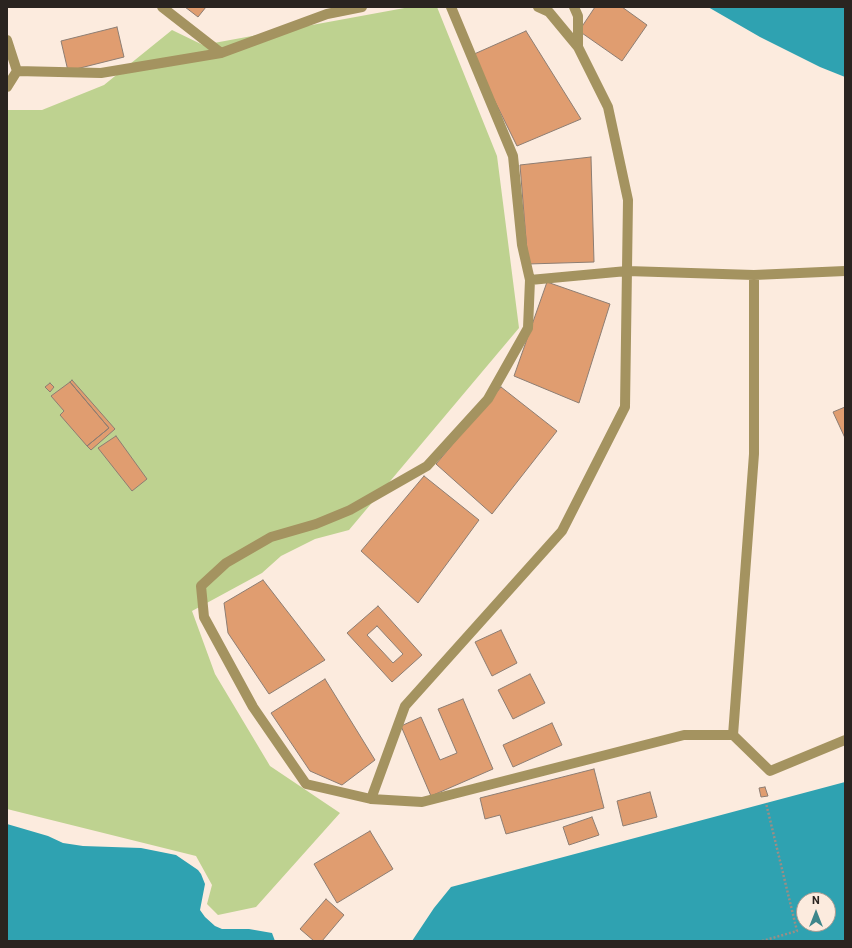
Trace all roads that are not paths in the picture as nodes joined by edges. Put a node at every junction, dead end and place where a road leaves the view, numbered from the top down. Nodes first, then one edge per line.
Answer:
1 (162, 7) edge
2 (362, 7) edge
3 (452, 7) edge
4 (538, 7) edge
5 (574, 7) edge
6 (7, 40) edge
7 (578, 47) junction
8 (221, 53) junction
9 (17, 71) junction
10 (7, 87) edge
11 (627, 271) junction
12 (845, 271) edge
13 (754, 275) junction
14 (530, 280) junction
15 (733, 735) junction
16 (845, 740) edge
17 (371, 799) junction

1 - 8 lane
2 - 8 lane
3 - 14 lane
4 - 7 lane
5 - 7 lane
6 - 9 lane
7 - 11 lane
8 - 9 lane
9 - 10 lane
11 - 13 lane
11 - 14 lane
11 - 17 lane
12 - 13 lane
13 - 15 lane
14 - 17 lane
15 - 16 lane
15 - 17 lane

